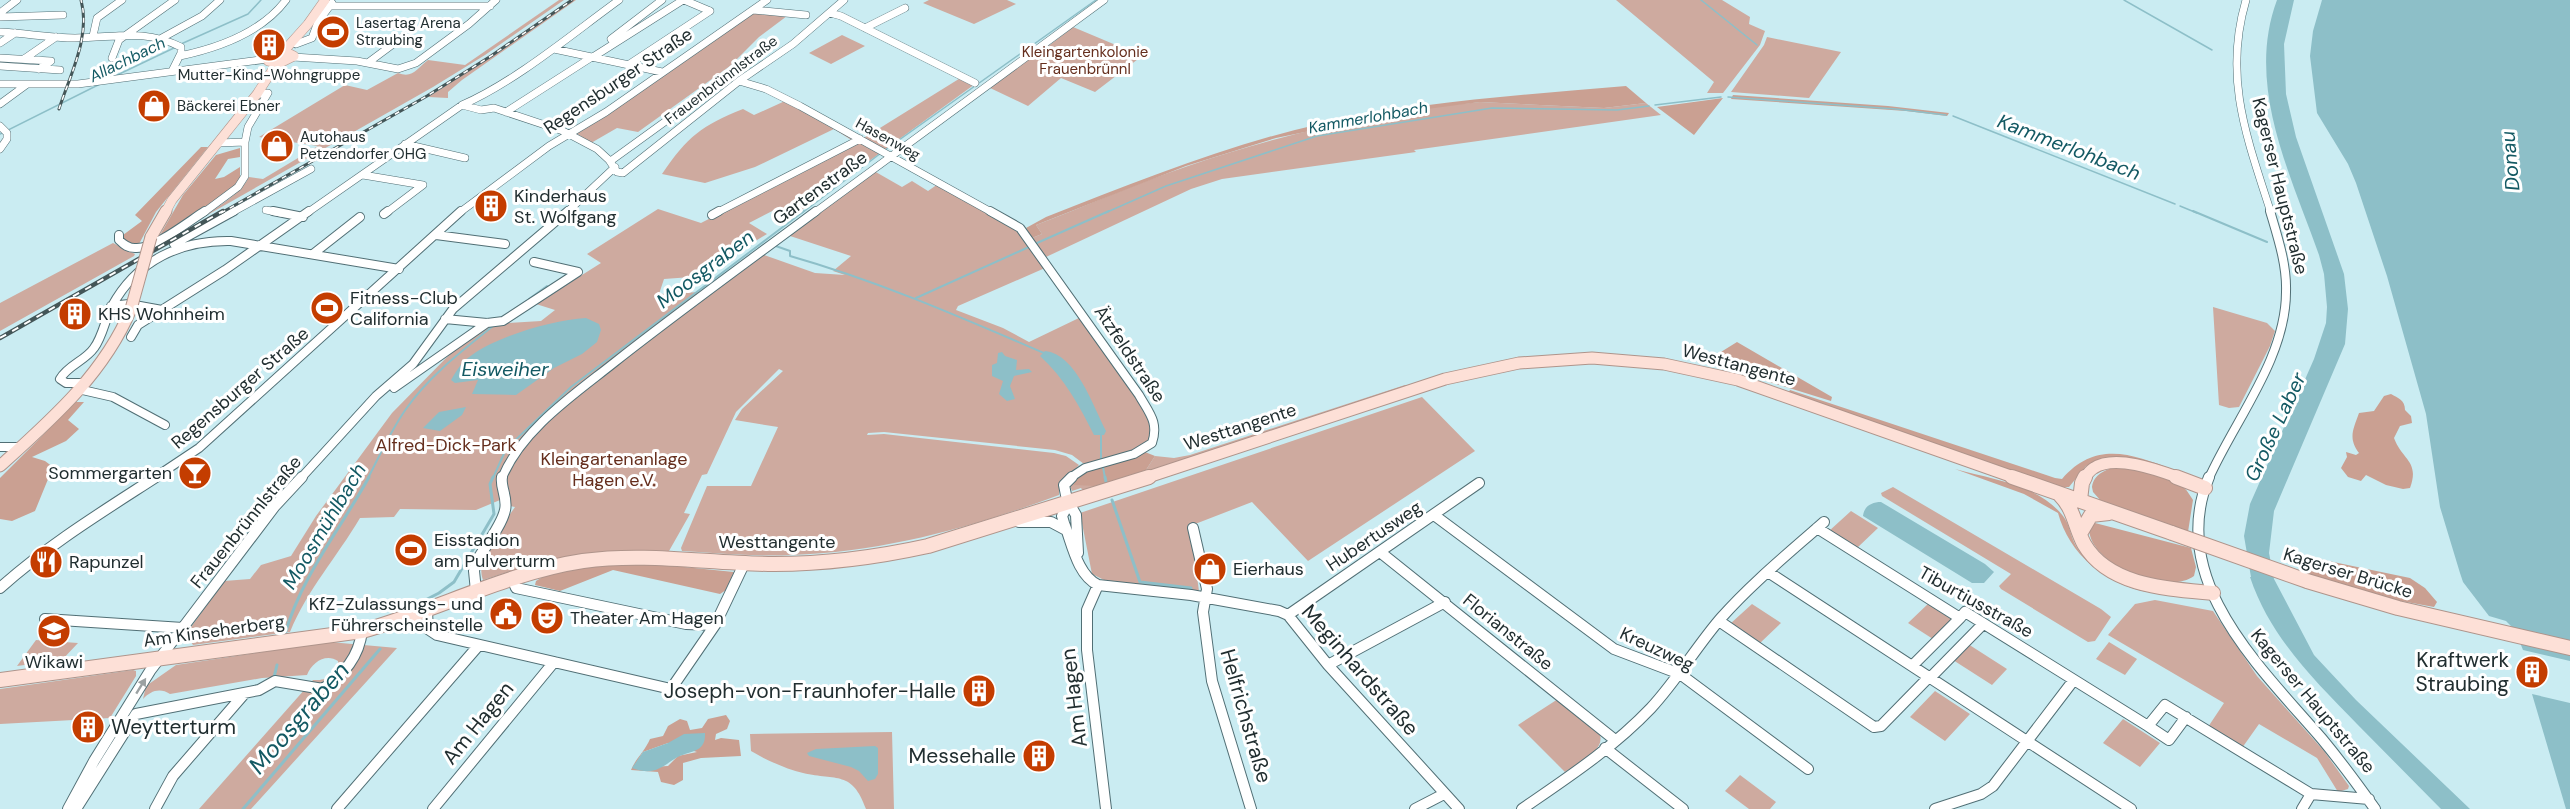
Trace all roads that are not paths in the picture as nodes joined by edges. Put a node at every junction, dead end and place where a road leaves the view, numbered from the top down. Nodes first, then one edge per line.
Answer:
1 (17, 0) edge
2 (122, 0) edge
3 (175, 0) edge
4 (220, 0) edge
5 (286, 0) edge
6 (496, 0) edge
7 (619, 0) edge
8 (662, 0) edge
9 (683, 0) edge
10 (767, 0) edge
11 (844, 0) edge
12 (1104, 0) edge
13 (2246, 0) edge
14 (330, 2) edge
15 (490, 6) junction
16 (905, 8) dead end
17 (753, 10) junction
18 (830, 13) junction
19 (0, 15) edge
20 (63, 15) dead end
21 (806, 15) dead end
22 (308, 24) junction
23 (866, 28) junction
24 (0, 32) edge
25 (15, 33) junction
26 (128, 33) junction
27 (93, 36) junction
28 (404, 36) dead end
29 (56, 37) junction
30 (160, 39) junction
31 (0, 42) edge
32 (554, 49) junction
33 (294, 51) junction
34 (282, 52) junction
35 (180, 56) junction
36 (591, 57) junction
37 (0, 58) edge
38 (112, 58) dead end
39 (24, 59) junction
40 (273, 61) junction
41 (369, 62) junction
42 (628, 65) junction
43 (0, 66) edge
44 (39, 69) junction
45 (60, 70) dead end
46 (172, 71) junction
47 (735, 71) dead end
48 (662, 72) junction
49 (739, 81) junction
50 (975, 83) dead end
51 (0, 84) edge
52 (26, 85) junction
53 (257, 94) junction
54 (0, 104) edge
55 (462, 105) junction
56 (506, 112) junction
57 (3, 129) edge
58 (568, 133) junction
59 (860, 139) junction
60 (245, 142) junction
61 (218, 143) junction
62 (405, 144) junction
63 (0, 149) edge
64 (886, 153) junction
65 (465, 158) dead end
66 (613, 164) junction
67 (311, 169) dead end
68 (363, 175) junction
69 (266, 210) dead end
70 (384, 214) dead end
71 (712, 215) dead end
72 (303, 217) junction
73 (360, 217) dead end
74 (1020, 228) joint
75 (119, 235) dead end
76 (436, 235) junction
77 (505, 244) dead end
78 (260, 246) junction
79 (176, 248) junction
80 (313, 254) junction
81 (534, 262) dead end
82 (399, 269) junction
83 (111, 306) junction
84 (162, 310) junction
85 (445, 320) junction
86 (495, 322) junction
87 (131, 337) dead end
88 (80, 386) junction
89 (363, 411) junction
90 (165, 425) dead end
91 (0, 447) edge
92 (21, 447) junction
93 (0, 466) edge
94 (1479, 483) dead end
95 (2205, 488) junction
96 (2057, 492) junction
97 (1067, 499) junction
98 (2080, 500) junction
99 (2116, 513) junction
100 (1434, 515) junction
101 (1007, 522) junction
102 (1193, 528) dead end
103 (1066, 530) junction
104 (2081, 532) junction
105 (1380, 552) junction
106 (745, 562) junction
107 (1078, 562) junction
108 (1768, 572) junction
109 (0, 573) edge
110 (15, 574) junction
111 (512, 578) junction
112 (1098, 585) junction
113 (1, 587) edge
114 (476, 591) junction
115 (2213, 593) junction
116 (1205, 597) junction
117 (1444, 602) junction
118 (427, 612) junction
119 (1288, 615) junction
120 (1960, 618) junction
121 (45, 619) dead end
122 (1719, 621) junction
123 (1983, 624) junction
124 (715, 625) junction
125 (183, 628) junction
126 (362, 631) junction
127 (479, 645) junction
128 (2570, 648) edge
129 (160, 658) junction
130 (554, 662) junction
131 (1328, 665) junction
132 (1912, 666) junction
133 (1680, 674) junction
134 (1929, 679) junction
135 (1, 680) edge
136 (2073, 681) junction
137 (245, 693) junction
138 (2186, 717) junction
139 (2148, 726) junction
140 (1615, 740) junction
141 (2026, 742) junction
142 (1605, 748) junction
143 (1808, 769) dead end
144 (86, 782) junction
145 (1444, 794) junction
146 (2311, 794) junction
147 (2372, 804) edge
148 (1970, 805) edge
149 (68, 809) edge
150 (76, 809) edge
151 (156, 809) edge
152 (337, 809) edge
153 (433, 809) edge
154 (1106, 809) edge
155 (1251, 809) edge
156 (1415, 809) edge
157 (1459, 809) edge
158 (1522, 809) edge
159 (1683, 809) edge
160 (1935, 809) edge
161 (2131, 809) edge
162 (2302, 809) edge

1 - 19 street
2 - 27 street
3 - 26 street
4 - 30 street
5 - 35 street
6 - 15 street
7 - 32 street
8 - 36 street
9 - 36 street
9 - 42 street
10 - 17 street, Regensburger Straße
11 - 18 street, Frauenbrünnlstraße
12 - 64 street, Gartenstraße
13 - 95 street, Kagerser Hauptstraße
14 - 15 street
14 - 22 main road
14 - 33 street
15 - 41 street
16 - 23 street
17 - 21 street
17 - 48 street, Regensburger Straße
18 - 23 street
18 - 49 street, Frauenbrünnlstraße
19 - 20 street
22 - 33 main road
22 - 34 main road
23 - 50 street
24 - 25 street
25 - 29 street
25 - 31 street
26 - 27 street
26 - 30 street
26 - 38 street
27 - 29 street
28 - 41 street
29 - 39 street
30 - 35 street
32 - 36 street
32 - 55 street
33 - 34 main road
33 - 40 main road
33 - 41 street
34 - 40 main road
35 - 46 street
36 - 42 street
36 - 56 street
37 - 39 street
39 - 44 street
40 - 46 street
40 - 53 main road
42 - 48 street
43 - 44 street
44 - 45 street
46 - 52 street
47 - 66 street, Frauenbrünnlstraße
48 - 58 street, Regensburger Straße
49 - 59 street, Hasenweg
49 - 66 street, Frauenbrünnlstraße
51 - 52 street
52 - 54 street
53 - 60 street
53 - 61 main road
55 - 56 street
55 - 62 street
56 - 58 street
57 - 63 street
58 - 66 street
58 - 76 street, Regensburger Straße
59 - 64 street, Hasenweg
59 - 71 street
60 - 61 street
60 - 75 street
61 - 88 main road, bridge
62 - 65 street
62 - 68 street
64 - 74 street, Hasenweg
64 - 114 street, Gartenstraße
66 - 85 street, Frauenbrünnlstraße
67 - 79 street
68 - 70 street
68 - 72 street
69 - 72 street
72 - 78 street
73 - 80 street
74 - 97 street, Ätzfeldstraße
76 - 77 street
76 - 82 street, Regensburger Straße
78 - 79 street
78 - 80 street
78 - 84 street
79 - 83 street
80 - 82 street
81 - 86 street, Frauenbrünnlstraße
82 - 110 street, Regensburger Straße
83 - 84 street
83 - 88 street
84 - 87 street
85 - 86 street
85 - 89 street, Frauenbrünnlstraße
86 - 89 street, Frauenbrünnlstraße
88 - 90 street
88 - 92 main road
89 - 125 street, Frauenbrünnlstraße
91 - 92 street
92 - 93 main road
94 - 100 street, Hubertusweg
95 - 98 main road
95 - 115 street, Kagerser Hauptstraße
96 - 97 main road, Westtangente
96 - 98 main road, Westtangente
96 - 104 main road
97 - 101 main road, Westtangente
97 - 103 street
97 - 107 street
98 - 99 main road, Westtangente
99 - 104 main road
99 - 128 main road, Kagerser Brücke, bridge
100 - 105 street, Hubertusweg
100 - 133 street, Kreuzweg
101 - 103 street
101 - 106 main road, Westtangente
102 - 116 street
103 - 107 street
104 - 115 main road
105 - 117 street, Florianstraße
105 - 119 street, Hubertusweg
106 - 111 main road, Westtangente
106 - 124 street, Am Hagen
107 - 112 street
108 - 120 street, Tiburtiusstraße
108 - 122 street
108 - 132 street
109 - 110 street
110 - 113 street, Regensburger Straße
111 - 114 main road, Westtangente
111 - 124 street
112 - 116 street, Meginhardstraße
112 - 154 street, Am Hagen
114 - 118 main road, Westtangente
115 - 147 street, Kagerser Hauptstraße
116 - 119 street, Meginhardstraße
116 - 155 street, Helfrichstraße
117 - 131 street
117 - 140 street, Florianstraße
118 - 126 main road, Am Kinseherberg
118 - 127 street, Am Hagen
119 - 131 street, Meginhardstraße
120 - 123 street, Tiburtiusstraße
120 - 132 street
121 - 125 street
122 - 133 street
122 - 134 street
123 - 134 street
123 - 136 street, Tiburtiusstraße
124 - 130 street, Am Hagen
125 - 129 street, Frauenbrünnlstraße
126 - 129 main road, Am Kinseherberg
126 - 137 street
127 - 130 street, Am Hagen
127 - 152 street
129 - 135 main road, Am Kinseherberg
144 -> 129 street, Frauenbrünnlstraße
130 - 153 street, Am Hagen
131 - 145 street, Meginhardstraße
132 - 134 street
133 - 140 street
133 - 143 street, Kreuzweg
134 - 141 street
136 - 139 street, Tiburtiusstraße
136 - 141 street
137 - 144 street
137 - 151 street
138 - 139 street
138 - 139 street, Tiburtiusstraße
138 - 146 street
140 - 142 street
141 - 148 street
141 - 161 street
142 - 158 street
142 - 159 street
144 - 149 street
144 - 150 street
145 - 156 street
145 - 157 street, Meginhardstraße
146 - 147 street
146 - 162 street
148 - 160 street

